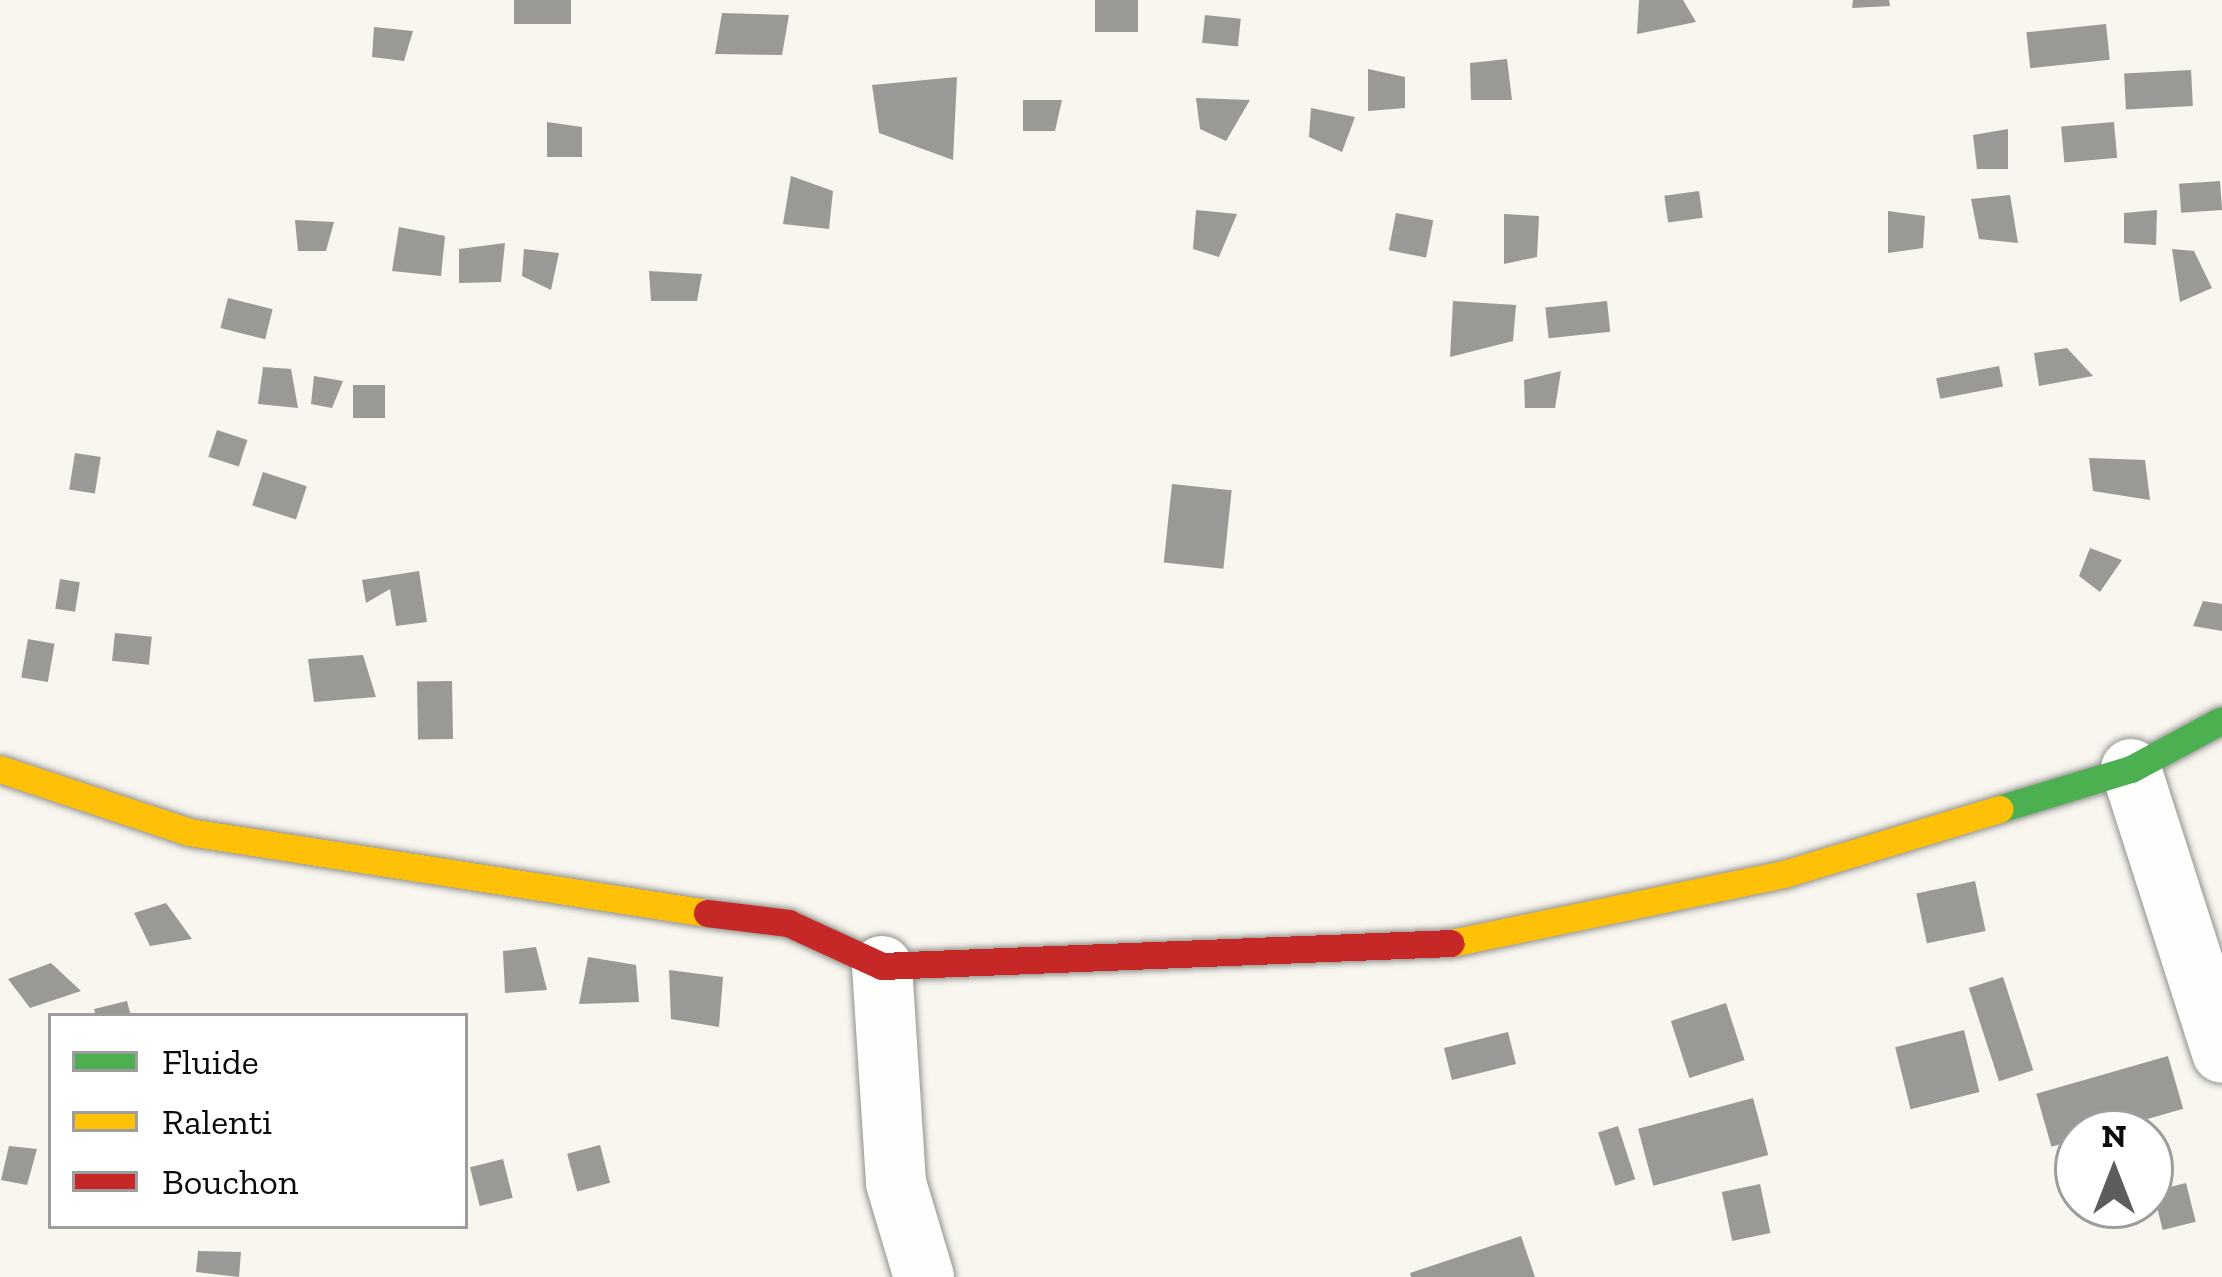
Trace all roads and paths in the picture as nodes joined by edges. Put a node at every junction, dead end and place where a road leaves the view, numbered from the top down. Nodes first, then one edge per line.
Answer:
1 (2222, 720) edge
2 (0, 769) edge
3 (2131, 769) junction
4 (882, 966) junction
5 (2222, 1053) edge
6 (925, 1277) edge

1 - 3 street
2 - 4 street
3 - 4 street
3 - 5 street
4 - 6 street

